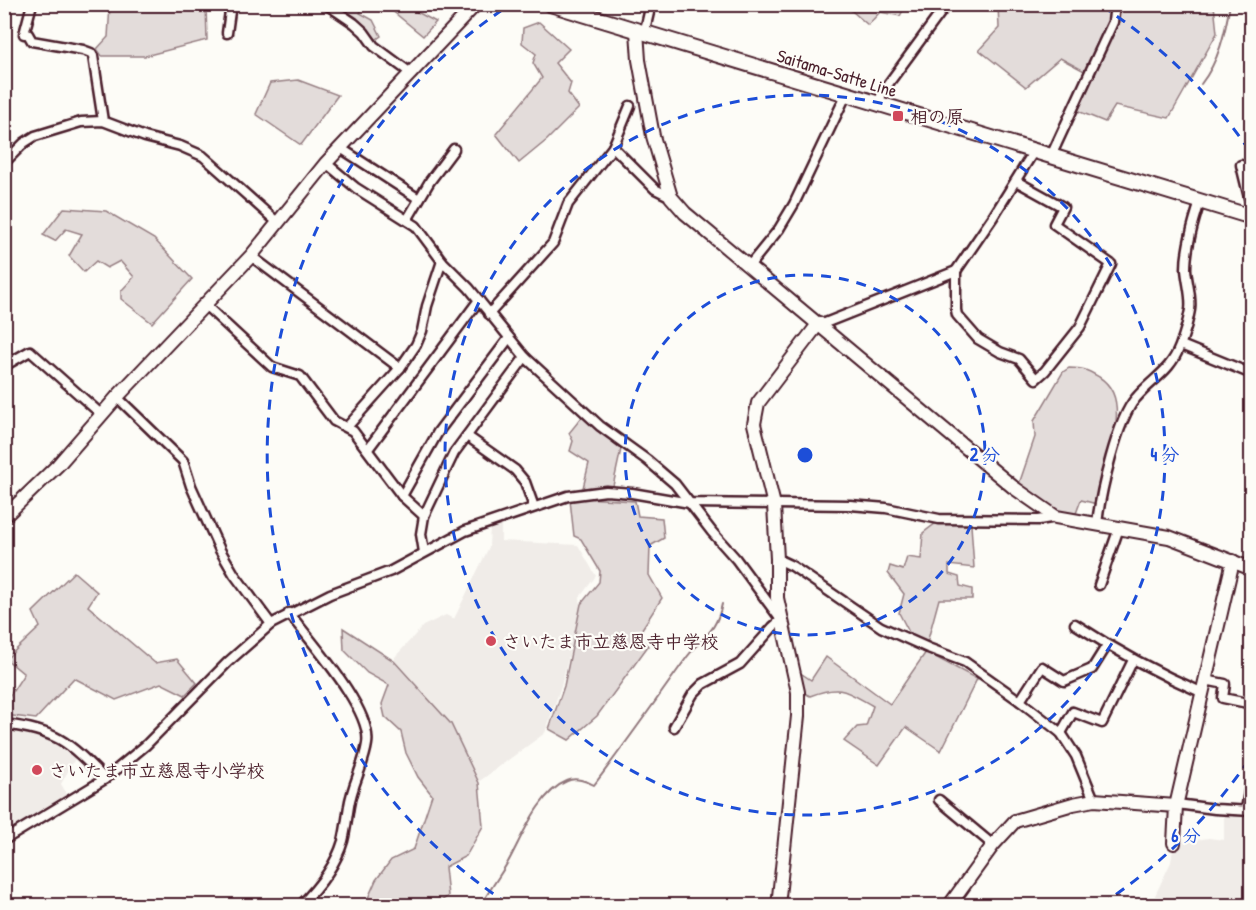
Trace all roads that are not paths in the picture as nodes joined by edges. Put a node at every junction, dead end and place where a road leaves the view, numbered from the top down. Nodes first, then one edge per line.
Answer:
1 (32, 4) edge
2 (231, 4) edge
3 (326, 4) edge
4 (476, 4) edge
5 (550, 4) edge
6 (651, 4) edge
7 (947, 4) edge
8 (1115, 4) edge
9 (640, 32) junction
10 (226, 33) dead end
11 (412, 74) junction
12 (846, 95) junction
13 (878, 104) junction
14 (630, 106) dead end
15 (103, 121) junction
16 (613, 147) junction
17 (342, 149) junction
18 (453, 149) dead end
19 (1034, 151) junction
20 (1051, 156) junction
21 (4, 163) edge
22 (326, 164) junction
23 (1241, 165) dead end
24 (1016, 181) junction
25 (671, 197) junction
26 (419, 199) junction
27 (1200, 202) junction
28 (1251, 217) edge
29 (407, 220) junction
30 (277, 222) junction
31 (251, 256) junction
32 (442, 261) junction
33 (749, 266) junction
34 (956, 271) junction
35 (479, 300) junction
36 (204, 304) junction
37 (489, 314) junction
38 (820, 324) junction
39 (509, 338) junction
40 (1180, 345) junction
41 (525, 357) junction
42 (4, 366) edge
43 (400, 368) junction
44 (1251, 374) edge
45 (117, 396) junction
46 (102, 415) junction
47 (347, 427) junction
48 (467, 436) junction
49 (368, 450) junction
50 (402, 496) junction
51 (690, 503) junction
52 (774, 505) junction
53 (534, 507) junction
54 (424, 516) junction
55 (4, 517) edge
56 (1056, 517) junction
57 (1097, 524) junction
58 (1119, 528) junction
59 (424, 552) junction
60 (777, 559) junction
61 (1233, 561) junction
62 (1251, 569) edge
63 (1099, 585) dead end
64 (289, 613) junction
65 (781, 620) junction
66 (271, 624) junction
67 (1075, 624) dead end
68 (1107, 645) junction
69 (1133, 660) junction
70 (1206, 680) junction
71 (1203, 693) junction
72 (1020, 702) junction
73 (1251, 704) edge
74 (4, 724) edge
75 (674, 727) dead end
76 (1061, 733) junction
77 (1251, 773) edge
78 (105, 779) junction
79 (939, 800) dead end
80 (1094, 800) junction
81 (1177, 805) junction
82 (1249, 811) edge
83 (4, 840) edge
84 (1174, 843) dead end
85 (993, 845) junction
86 (300, 906) edge
87 (778, 906) edge
88 (949, 906) edge

1 - 15 street
2 - 10 street
3 - 11 street
4 - 11 street
5 - 9 main road, Saitama-Satte Line
6 - 9 street
7 - 13 street
8 - 20 street
9 - 12 main road, Saitama-Satte Line
9 - 25 street
11 - 17 street
12 - 13 main road, Saitama-Satte Line
12 - 33 street
13 - 19 main road, Saitama-Satte Line
14 - 16 street
15 - 21 street
15 - 30 street
16 - 25 street
16 - 37 street
17 - 22 street
17 - 26 street
18 - 26 street
19 - 20 main road, Saitama-Satte Line
19 - 24 street
20 - 27 main road, Saitama-Satte Line
22 - 29 street
22 - 30 street
23 - 28 street
24 - 34 street
24 - 34 street
25 - 33 street
26 - 29 street
27 - 28 main road, Saitama-Satte Line
27 - 40 street
29 - 32 street
30 - 31 street
31 - 36 street
31 - 43 street
32 - 35 street
32 - 43 street
33 - 38 street
34 - 38 street
35 - 37 street
35 - 49 street
36 - 45 street
36 - 47 street
37 - 39 street
38 - 52 street
38 - 56 street
39 - 41 street
39 - 50 street
40 - 44 street
40 - 57 street
41 - 48 street
41 - 51 street
42 - 46 street
43 - 47 street
45 - 46 street
45 - 66 street
46 - 55 street
47 - 49 street
48 - 53 street
48 - 54 street
49 - 50 street
50 - 54 street
51 - 52 street
51 - 53 street
51 - 65 street
52 - 56 street
52 - 60 street
53 - 59 street
54 - 59 street
56 - 57 street
57 - 58 street
58 - 61 street
58 - 63 street
59 - 64 street
60 - 65 street
60 - 72 street
61 - 62 street
61 - 70 street
64 - 66 street
64 - 86 street
65 - 75 street
65 - 87 street
66 - 78 street
67 - 68 street
68 - 69 street
68 - 72 street
69 - 71 street
69 - 76 street
70 - 71 street
70 - 73 street
71 - 81 street
72 - 76 street
74 - 78 street
76 - 80 street
77 - 82 street
78 - 83 street
79 - 85 street
80 - 81 street
80 - 85 street
81 - 82 street
81 - 84 street
85 - 88 street

